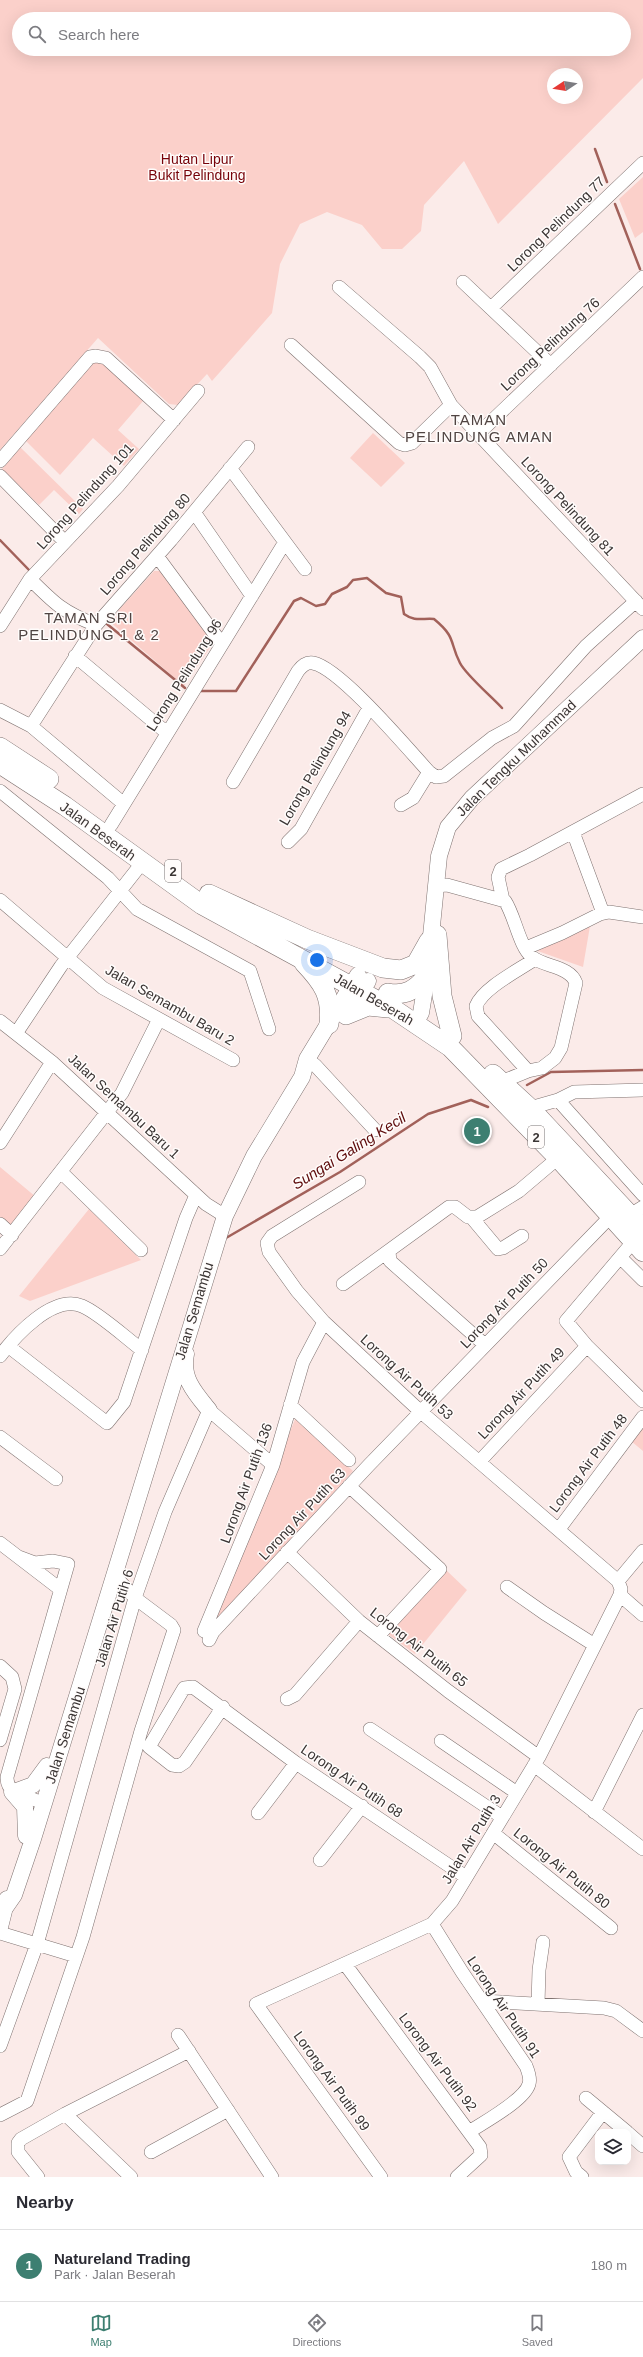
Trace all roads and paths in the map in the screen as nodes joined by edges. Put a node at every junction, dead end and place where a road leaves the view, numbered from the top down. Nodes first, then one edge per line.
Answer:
1 (643, 163) edge
2 (643, 277) edge
3 (463, 282) dead end
4 (338, 287) dead end
5 (491, 308) junction
6 (291, 345) dead end
7 (552, 365) junction
8 (198, 391) dead end
9 (451, 405) junction
10 (174, 420) junction
11 (478, 434) junction
12 (248, 447) dead end
13 (0, 461) edge
14 (230, 468) junction
15 (0, 476) edge
16 (194, 512) junction
17 (65, 542) junction
18 (285, 542) junction
19 (157, 556) junction
20 (305, 569) dead end
21 (30, 579) junction
22 (252, 596) junction
23 (639, 605) edge
24 (96, 625) junction
25 (0, 626) edge
26 (643, 638) edge
27 (222, 644) junction
28 (75, 656) junction
29 (369, 708) junction
30 (0, 710) edge
31 (31, 726) junction
32 (168, 733) junction
33 (0, 747) edge
34 (0, 764) edge
35 (429, 772) junction
36 (233, 782) dead end
37 (0, 791) edge
38 (643, 794) edge
39 (124, 804) junction
40 (401, 805) dead end
41 (111, 825) junction
42 (573, 832) junction
43 (288, 842) dead end
44 (142, 863) junction
45 (435, 886) junction
46 (119, 892) junction
47 (209, 894) junction
48 (0, 900) edge
49 (503, 900) junction
50 (604, 913) junction
51 (643, 917) edge
52 (433, 938) junction
53 (526, 948) junction
54 (297, 956) junction
55 (68, 959) junction
56 (535, 960) junction
57 (427, 976) junction
58 (360, 983) junction
59 (392, 1001) junction
60 (346, 1015) junction
61 (159, 1019) junction
62 (0, 1021) edge
63 (423, 1021) junction
64 (329, 1024) junction
65 (269, 1030) dead end
66 (17, 1032) junction
67 (452, 1036) junction
68 (233, 1060) dead end
69 (52, 1062) junction
70 (311, 1062) junction
71 (528, 1071) junction
72 (501, 1082) junction
73 (643, 1090) edge
74 (558, 1100) junction
75 (530, 1108) junction
76 (107, 1112) junction
77 (375, 1130) dead end
78 (0, 1143) edge
79 (558, 1158) junction
80 (61, 1172) junction
81 (359, 1182) dead end
82 (196, 1195) junction
83 (643, 1195) edge
84 (225, 1216) junction
85 (610, 1217) junction
86 (472, 1218) junction
87 (0, 1224) edge
88 (639, 1229) edge
89 (12, 1234) junction
90 (522, 1236) dead end
91 (0, 1249) edge
92 (141, 1250) dead end
93 (389, 1252) junction
94 (621, 1258) junction
95 (643, 1280) edge
96 (343, 1284) dead end
97 (194, 1309) junction
98 (324, 1322) junction
99 (485, 1345) junction
100 (587, 1346) junction
101 (142, 1350) junction
102 (3, 1351) edge
103 (643, 1401) edge
104 (290, 1405) junction
105 (209, 1410) junction
106 (421, 1412) junction
107 (643, 1418) edge
108 (0, 1437) edge
109 (350, 1460) dead end
110 (479, 1462) junction
111 (272, 1465) junction
112 (56, 1479) dead end
113 (349, 1486) junction
114 (559, 1529) junction
115 (0, 1543) edge
116 (643, 1551) edge
117 (287, 1552) junction
118 (19, 1557) junction
119 (118, 1559) junction
120 (115, 1576) junction
121 (618, 1581) junction
122 (508, 1587) dead end
123 (60, 1590) junction
124 (620, 1595) junction
125 (136, 1598) junction
126 (643, 1615) edge
127 (359, 1621) junction
128 (206, 1635) joint
129 (378, 1636) junction
130 (593, 1644) junction
131 (0, 1666) edge
132 (288, 1699) dead end
133 (223, 1707) junction
134 (641, 1725) edge
135 (370, 1729) dead end
136 (0, 1740) edge
137 (441, 1741) dead end
138 (149, 1747) junction
139 (536, 1761) junction
140 (296, 1763) junction
141 (47, 1766) junction
142 (130, 1770) junction
143 (13, 1792) junction
144 (517, 1793) junction
145 (41, 1802) junction
146 (362, 1806) junction
147 (594, 1812) junction
148 (258, 1813) dead end
149 (502, 1817) junction
150 (493, 1833) junction
151 (26, 1836) junction
152 (643, 1850) edge
153 (320, 1860) dead end
154 (466, 1877) junction
155 (5, 1908) junction
156 (432, 1924) junction
157 (0, 1927) edge
158 (611, 1928) dead end
159 (0, 1933) edge
160 (543, 1942) dead end
161 (37, 1944) junction
162 (76, 1956) junction
163 (345, 1964) junction
164 (483, 2001) junction
165 (256, 2004) joint
166 (538, 2004) junction
167 (641, 2024) edge
168 (178, 2035) dead end
169 (0, 2046) edge
170 (189, 2051) junction
171 (586, 2098) dead end
172 (228, 2110) junction
173 (603, 2112) junction
174 (65, 2114) junction
175 (0, 2115) edge
176 (622, 2129) edge
177 (470, 2132) junction
178 (631, 2136) edge
179 (643, 2146) edge
180 (152, 2152) dead end
181 (38, 2177) edge
182 (131, 2177) edge
183 (272, 2177) edge
184 (381, 2177) edge
185 (457, 2177) edge
186 (582, 2177) edge

1 - 5 street, Lorong Pelindung 77
2 - 7 street, Lorong Pelindung 76
3 - 5 street
4 - 9 street, Lorong Pelindung 81
5 - 7 street
6 - 9 street
7 - 11 street, Lorong Pelindung 76
8 - 10 street, Lorong Pelindung 101
9 - 11 street, Lorong Pelindung 81
10 - 13 street
10 - 17 street, Lorong Pelindung 101
11 - 23 street, Lorong Pelindung 81
12 - 14 street, Lorong Pelindung 80
14 - 16 street, Lorong Pelindung 80
14 - 18 street
15 - 17 street
16 - 19 street, Lorong Pelindung 80
16 - 22 street
17 - 21 street, Lorong Pelindung 101
18 - 20 street
18 - 22 street, Lorong Pelindung 96
19 - 24 street, Lorong Pelindung 80
19 - 27 street
21 - 24 street
21 - 25 street, Lorong Pelindung 101
22 - 27 street, Lorong Pelindung 96
23 - 35 street
24 - 28 street, Lorong Pelindung 80
26 - 45 main road, Jalan Tengku Muhammad
27 - 32 street, Lorong Pelindung 96
28 - 31 street, Lorong Pelindung 80
28 - 32 street
29 - 35 street
29 - 36 street
29 - 43 street, Lorong Pelindung 94
30 - 31 street
31 - 39 street
32 - 39 street, Lorong Pelindung 96
33 - 41 highway, Jalan Beserah / 2
34 - 44 highway, Jalan Beserah / 2
35 - 40 street
37 - 46 street
38 - 42 street
39 - 41 street, Lorong Pelindung 96
41 - 47 highway, Jalan Beserah / 2
42 - 49 street
42 - 50 street
44 - 46 street
44 - 54 highway, Jalan Beserah / 2
45 - 49 street
45 - 52 main road, Jalan Tengku Muhammad
46 - 55 street
46 - 65 street
47 - 52 highway
47 - 58 highway, Jalan Beserah / 2
48 - 55 street, Jalan Semambu Baru 2
49 - 53 street
50 - 51 street
50 - 53 street
52 - 57 main road, Jalan Tengku Muhammad
52 - 63 main road, Jalan Tengku Muhammad
52 - 67 highway
53 - 56 street
54 - 58 highway, Jalan Beserah / 2
54 - 64 highway
55 - 61 street, Jalan Semambu Baru 2
55 - 66 street
56 - 71 street
56 - 71 street
57 - 59 highway
57 - 63 main road, Jalan Tengku Muhammad
58 - 59 highway, Jalan Beserah / 2
58 - 60 main road, Jalan Semambu
58 - 64 main road, Jalan Semambu
59 - 60 highway
59 - 63 highway, Jalan Beserah / 2
60 - 70 main road, Jalan Semambu
61 - 68 street, Jalan Semambu Baru 2
61 - 76 street
62 - 66 street, Jalan Semambu Baru 1
63 - 67 highway, Jalan Beserah / 2
63 - 79 highway, Jalan Beserah / 2
64 - 70 main road, Jalan Semambu
66 - 69 street, Jalan Semambu Baru 1
67 - 72 highway, Jalan Beserah / 2
69 - 76 street, Jalan Semambu Baru 1
69 - 78 street
70 - 77 street
70 - 84 main road, Jalan Semambu
71 - 72 street
72 - 75 highway, Jalan Beserah / 2
73 - 74 street
74 - 75 street
74 - 83 street
75 - 88 highway, Jalan Beserah / 2
76 - 80 street
76 - 82 street, Jalan Semambu Baru 1
79 - 85 highway, Jalan Beserah / 2
79 - 86 street
80 - 89 street
80 - 92 street
81 - 98 street, Lorong Air Putih 53
82 - 84 street, Jalan Semambu Baru 1
82 - 101 street
84 - 97 main road, Jalan Semambu
85 - 88 highway, Jalan Beserah / 2
85 - 99 street, Lorong Air Putih 50
86 - 90 street
86 - 93 street
87 - 89 street
88 - 94 street
89 - 91 street
93 - 96 street
93 - 99 street
94 - 95 street
94 - 100 street
97 - 105 main road
97 - 119 main road, Jalan Semambu
98 - 104 street, Lorong Air Putih 136
98 - 106 street, Lorong Air Putih 53
99 - 106 street, Lorong Air Putih 50
100 - 103 street
100 - 110 street, Lorong Air Putih 49
101 - 102 street
101 - 102 street
104 - 109 street
104 - 111 street, Lorong Air Putih 136
105 - 111 street
105 - 125 street, Jalan Air Putih 6
106 - 110 street, Lorong Air Putih 53
106 - 113 street, Lorong Air Putih 63
107 - 114 street, Lorong Air Putih 48
108 - 112 street
110 - 114 street, Lorong Air Putih 53
111 - 128 street, Lorong Air Putih 136
113 - 117 street, Lorong Air Putih 63
113 - 129 street
114 - 121 street, Lorong Air Putih 53
115 - 118 street
116 - 121 street
117 - 127 street, Lorong Air Putih 65
117 - 128 street, Lorong Air Putih 63
118 - 123 street
118 - 123 street
119 - 120 main road, Jalan Semambu
119 - 141 main road, Jalan Semambu
120 - 125 street
120 - 145 main road, Jalan Semambu
121 - 124 street
122 - 130 street
123 - 143 street
124 - 126 street
124 - 130 street, Jalan Air Putih 3
125 - 142 street
125 - 161 street, Jalan Air Putih 6
127 - 129 street, Lorong Air Putih 65
127 - 132 street
129 - 139 street, Lorong Air Putih 65
130 - 139 street, Jalan Air Putih 3
131 - 136 street
133 - 138 street
133 - 138 street, Lorong Air Putih 68
133 - 140 street, Lorong Air Putih 68
134 - 147 street
135 - 149 street
137 - 144 street
138 - 142 street
139 - 144 street, Jalan Air Putih 3
139 - 147 street, Lorong Air Putih 65
140 - 146 street, Lorong Air Putih 68
140 - 148 street
141 - 143 main road
141 - 145 main road, Jalan Semambu
142 - 162 street
143 - 145 street
143 - 151 main road
144 - 149 street, Jalan Air Putih 3
145 - 151 main road, Jalan Semambu
145 - 155 main road, Jalan Semambu
146 - 153 street
146 - 154 street, Lorong Air Putih 68
147 - 152 street, Lorong Air Putih 65
149 - 150 street, Jalan Air Putih 3
150 - 154 street, Jalan Air Putih 3
150 - 158 street, Lorong Air Putih 80
151 - 155 main road, Jalan Semambu
154 - 156 street, Jalan Air Putih 3
155 - 157 main road, Jalan Semambu
156 - 163 street, Jalan Air Putih 3
156 - 164 street, Lorong Air Putih 91
159 - 161 street
160 - 166 street
161 - 162 street
161 - 169 street, Jalan Air Putih 6
162 - 175 street
163 - 165 street, Jalan Air Putih 3
163 - 177 street, Lorong Air Putih 92
164 - 166 street
164 - 177 street, Lorong Air Putih 91
165 - 184 street, Lorong Air Putih 99
166 - 167 street
168 - 170 street
170 - 172 street
170 - 174 street
171 - 173 street
172 - 180 street
172 - 183 street
173 - 176 street
173 - 186 street
174 - 181 street
174 - 182 street
177 - 185 street, Lorong Air Putih 92
178 - 179 street

